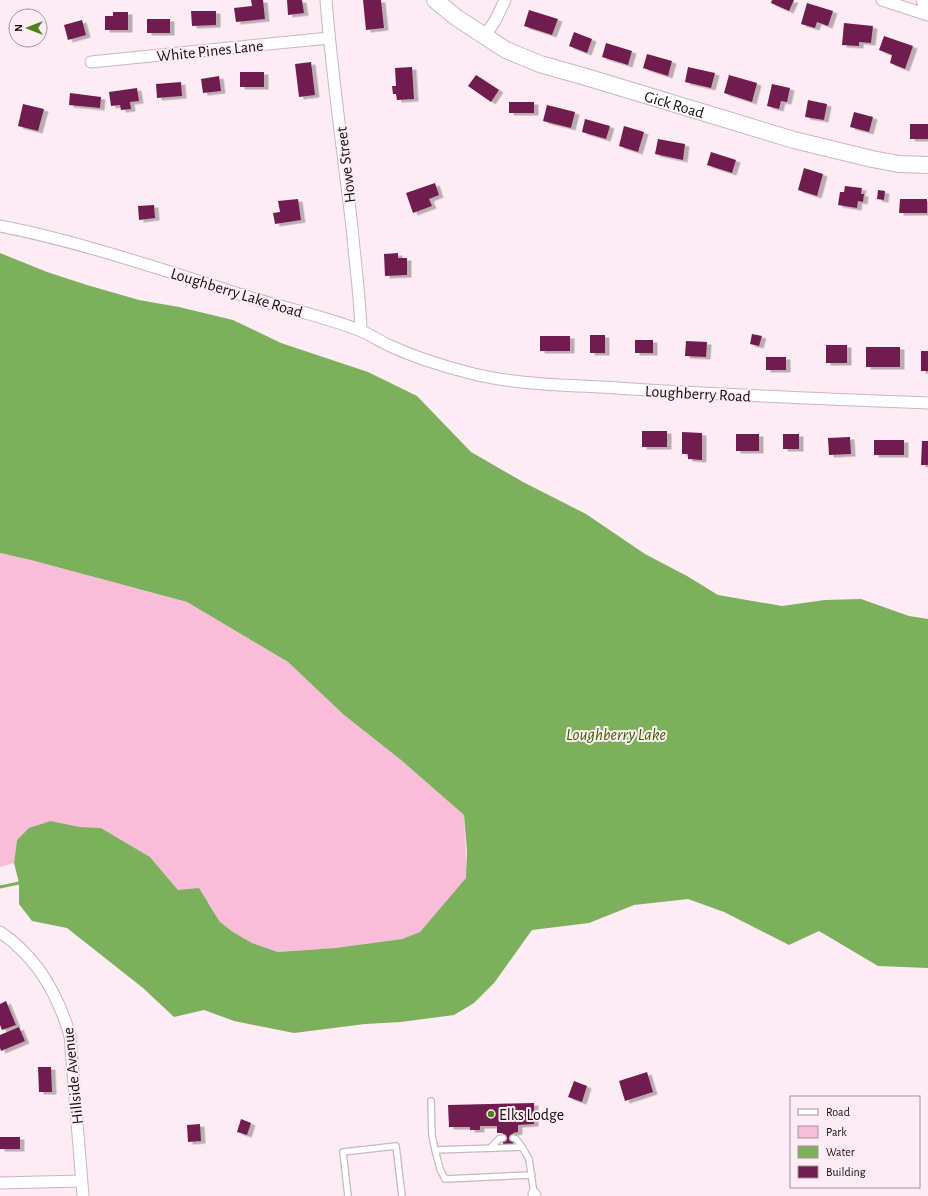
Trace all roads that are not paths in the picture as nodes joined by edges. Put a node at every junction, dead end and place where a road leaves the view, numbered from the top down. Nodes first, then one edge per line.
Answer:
1 (326, 0) edge
2 (436, 0) edge
3 (505, 0) edge
4 (882, 0) edge
5 (922, 0) edge
6 (928, 15) edge
7 (484, 37) junction
8 (329, 38) junction
9 (91, 62) dead end
10 (928, 165) edge
11 (0, 226) edge
12 (361, 330) junction
13 (469, 373) joint
14 (928, 403) edge
15 (0, 932) edge
16 (431, 1101) dead end
17 (503, 1138) dead end
18 (513, 1138) dead end
19 (522, 1147) junction
20 (490, 1148) junction
21 (435, 1150) junction
22 (532, 1176) junction
23 (81, 1181) junction
24 (0, 1183) edge
25 (535, 1195) edge
26 (83, 1196) edge
27 (348, 1196) edge
28 (402, 1196) edge

1 - 8 street, Howe Street
2 - 7 street, Gick Road
3 - 7 street
4 - 6 street
5 - 6 street
7 - 10 street, Gick Road
8 - 9 street, White Pines Lane
8 - 12 street, Howe Street
11 - 12 street, Loughberry Lake Road
12 - 13 street, Loughberry Lake Road
13 - 14 street, Loughberry Road
15 - 23 street, Hillside Avenue
16 - 21 lane
17 - 20 lane
18 - 19 lane
19 - 20 lane
19 - 22 lane
20 - 21 lane
21 - 22 lane
22 - 25 lane
23 - 24 street
23 - 26 street, Hillside Avenue
27 - 28 lane

